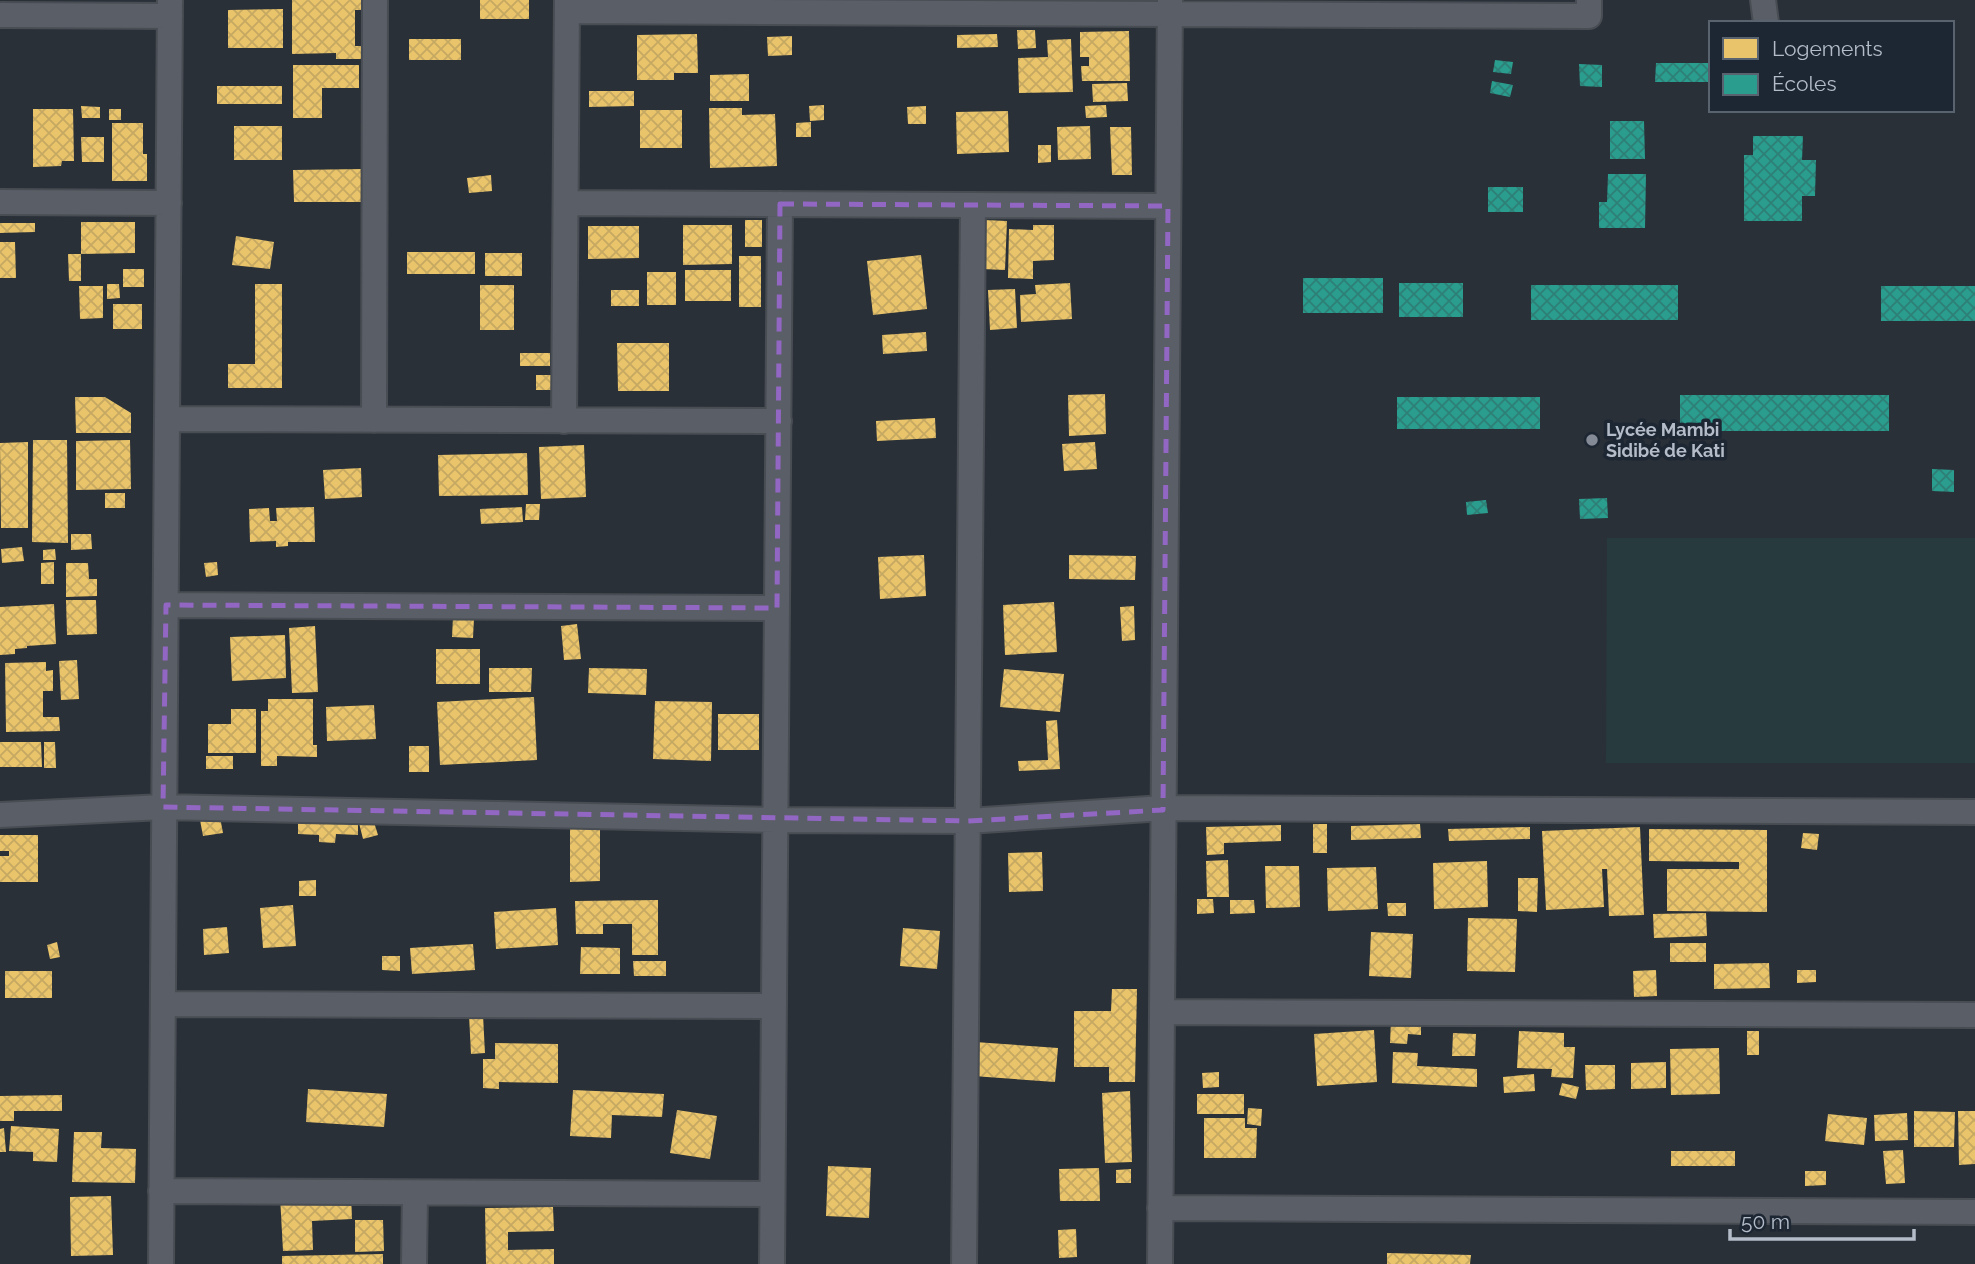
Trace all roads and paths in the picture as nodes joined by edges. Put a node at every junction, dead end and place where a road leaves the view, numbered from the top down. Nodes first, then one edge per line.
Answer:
1 (375, 0) edge
2 (1589, 0) edge
3 (1763, 0) edge
4 (567, 5) edge
5 (1170, 7) edge
6 (170, 8) edge
7 (0, 15) edge
8 (1766, 21) edge
9 (0, 202) edge
10 (169, 203) junction
11 (566, 204) junction
12 (780, 204) junction
13 (973, 205) junction
14 (1168, 206) junction
15 (167, 419) junction
16 (374, 420) junction
17 (564, 421) junction
18 (779, 421) junction
19 (166, 605) junction
20 (777, 608) junction
21 (163, 807) junction
22 (1163, 810) junction
23 (1975, 812) edge
24 (0, 815) edge
25 (775, 820) junction
26 (968, 821) junction
27 (163, 1004) junction
28 (774, 1006) junction
29 (1162, 1012) junction
30 (1975, 1015) edge
31 (161, 1191) junction
32 (415, 1193) junction
33 (772, 1194) junction
34 (1160, 1208) junction
35 (1975, 1212) edge
36 (160, 1264) edge
37 (414, 1264) edge
38 (772, 1264) edge
39 (964, 1264) edge
40 (1160, 1264) edge

1 - 16 street
2 - 5 street
3 - 8 street
4 - 5 street
4 - 11 street
5 - 14 street
6 - 7 street
6 - 10 street
9 - 10 street
10 - 15 street
11 - 12 street
11 - 17 street
12 - 13 street
12 - 18 street
13 - 14 street
13 - 26 street
14 - 22 street
15 - 16 street
15 - 19 street
16 - 17 street
17 - 18 street
18 - 20 street
19 - 20 street
19 - 21 street
20 - 25 street
21 - 24 street
21 - 25 street
21 - 27 street
22 - 23 street
22 - 26 street
22 - 29 street
25 - 26 street
25 - 28 street
26 - 39 street
27 - 28 street
27 - 31 street
28 - 33 street
29 - 30 street
29 - 34 street
31 - 32 street
31 - 36 street
32 - 33 street
32 - 37 street
33 - 38 street
34 - 35 street
34 - 40 street

